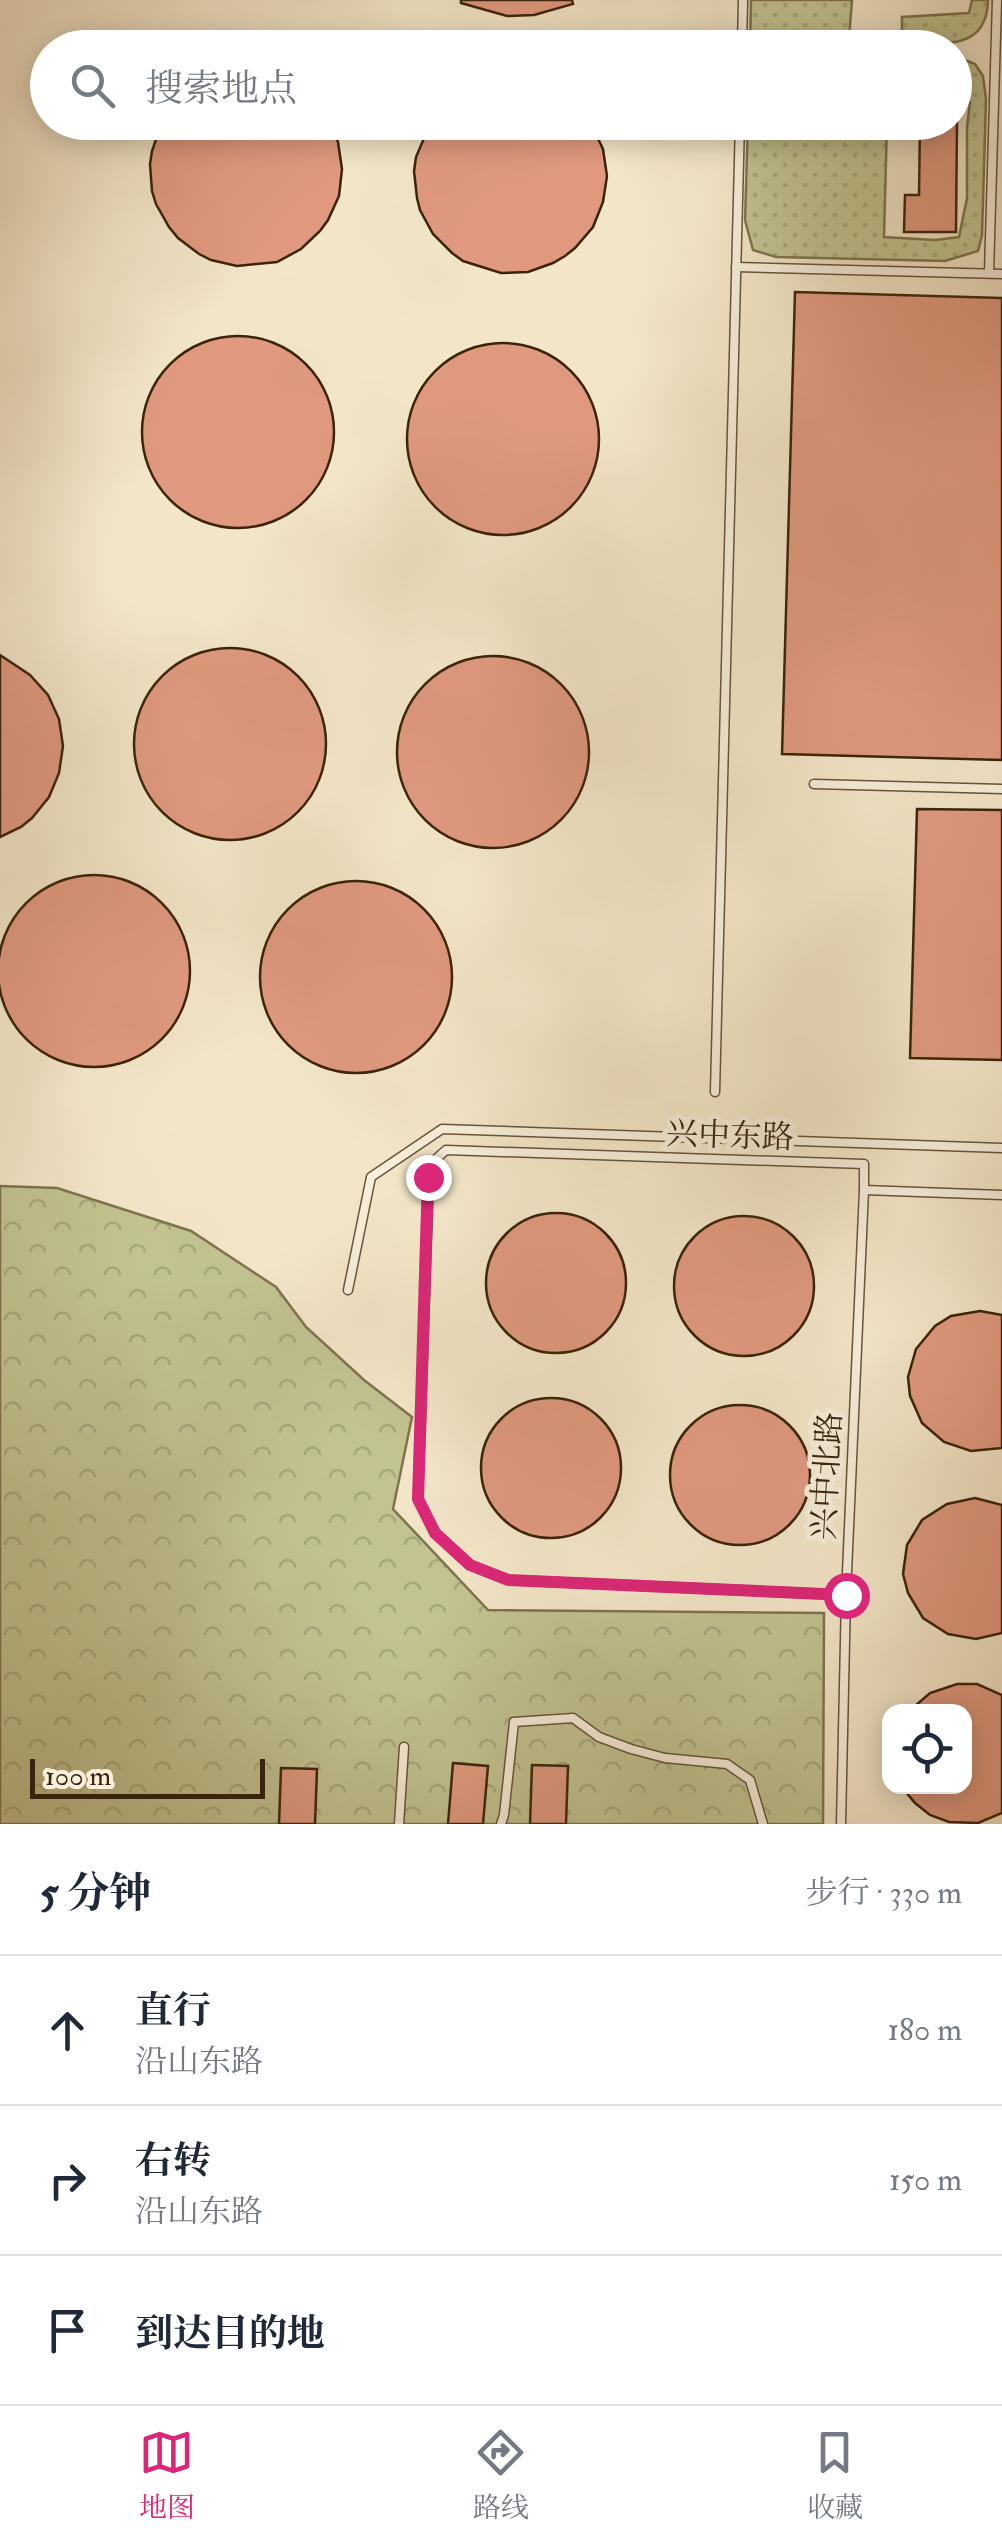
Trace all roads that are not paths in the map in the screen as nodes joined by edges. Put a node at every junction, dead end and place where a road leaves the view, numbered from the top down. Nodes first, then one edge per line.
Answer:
1 (743, 0) edge
2 (997, 0) edge
3 (742, 30) edge
4 (740, 140) edge
5 (736, 267) junction
6 (989, 274) junction
7 (1002, 274) edge
8 (814, 784) dead end
9 (1002, 789) edge
10 (715, 1092) dead end
11 (1002, 1148) edge
12 (864, 1190) junction
13 (1002, 1194) edge
14 (348, 1290) dead end
15 (846, 1595) junction
16 (404, 1747) dead end
17 (399, 1824) edge
18 (501, 1824) edge
19 (763, 1824) edge
20 (841, 1824) edge

1 - 3 lane
2 - 6 lane
4 - 5 lane
5 - 6 lane
5 - 10 lane
6 - 7 lane
8 - 9 lane
11 - 14 lane
12 - 13 lane
12 - 15 lane, 兴中北路
12 - 15 lane, 兴中东路
15 - 20 lane, 兴中北路
16 - 17 lane
18 - 19 lane

